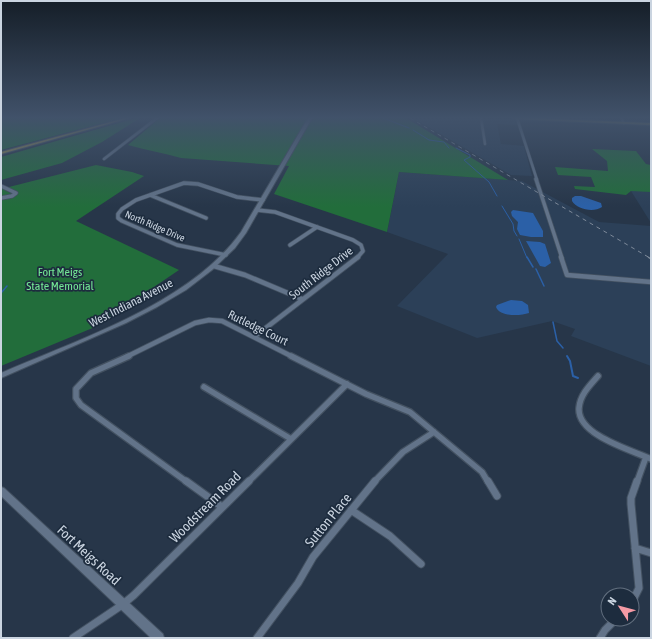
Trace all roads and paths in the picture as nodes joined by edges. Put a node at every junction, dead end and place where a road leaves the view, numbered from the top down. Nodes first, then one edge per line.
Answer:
1 (20, 148) edge
2 (118, 148) edge
3 (293, 148) edge
4 (525, 148) edge
5 (1, 153) edge
6 (104, 159) dead end
7 (1, 186) edge
8 (150, 195) junction
9 (1, 198) edge
10 (263, 200) junction
11 (257, 210) junction
12 (206, 218) dead end
13 (317, 227) junction
14 (290, 245) dead end
15 (226, 255) junction
16 (214, 266) junction
17 (651, 282) edge
18 (302, 300) junction
19 (254, 337) junction
20 (1, 376) edge
21 (598, 376) dead end
22 (347, 384) junction
23 (204, 387) dead end
24 (434, 432) junction
25 (291, 439) junction
26 (648, 458) edge
27 (1, 490) edge
28 (498, 496) dead end
29 (222, 507) junction
30 (351, 510) junction
31 (635, 548) junction
32 (651, 553) edge
33 (421, 564) dead end
34 (639, 587) edge
35 (122, 605) junction
36 (608, 627) edge
37 (73, 638) edge
38 (159, 638) edge
39 (257, 638) edge
40 (600, 638) edge

1 - 5 main road
2 - 6 street
3 - 10 main road, West Indiana Avenue
4 - 17 street
7 - 9 street
8 - 10 street, North Ridge Drive
8 - 12 street
8 - 15 street, North Ridge Drive
10 - 11 main road, West Indiana Avenue
11 - 13 street, South Ridge Drive
11 - 15 main road, West Indiana Avenue
13 - 14 street
13 - 18 street, South Ridge Drive
15 - 16 main road, West Indiana Avenue
16 - 18 street
16 - 20 main road, West Indiana Avenue
18 - 19 street, South Ridge Drive
19 - 22 street, Rutledge Court
19 - 29 street, Rutledge Court
21 - 26 street
22 - 24 street, Rutledge Court
22 - 25 street, Woodstream Road
23 - 25 street
24 - 28 street, Rutledge Court
24 - 30 street, Sutton Place
25 - 29 street, Woodstream Road
26 - 31 street
27 - 35 main road, Fort Meigs Road
29 - 35 street, Woodstream Road
30 - 33 street
30 - 39 street, Sutton Place
31 - 32 street
31 - 34 street
35 - 37 street, Woodstream Road
35 - 38 main road, Fort Meigs Road
36 - 40 street

